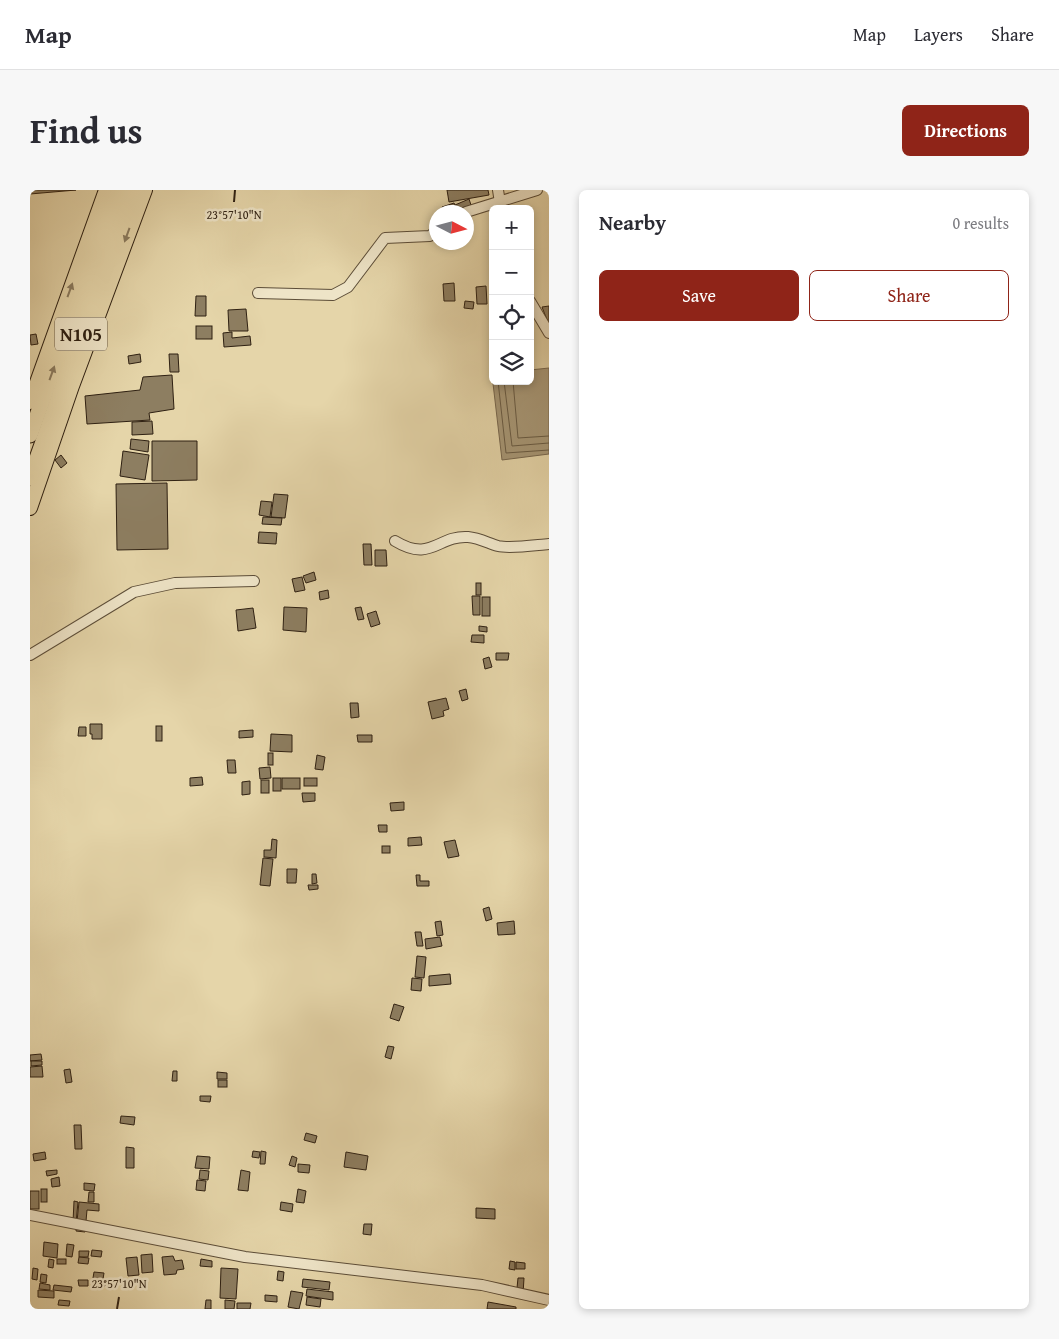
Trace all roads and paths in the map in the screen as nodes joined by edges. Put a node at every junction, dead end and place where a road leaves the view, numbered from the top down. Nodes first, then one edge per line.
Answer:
1 (106, 190) edge
2 (119, 190) edge
3 (133, 190) edge
4 (145, 190) edge
5 (498, 190) edge
6 (537, 190) edge
7 (500, 205) edge
8 (489, 207) edge
9 (474, 210) edge
10 (429, 236) edge
11 (258, 293) dead end
12 (534, 308) edge
13 (549, 333) edge
14 (30, 402) edge
15 (30, 435) edge
16 (30, 478) edge
17 (30, 508) edge
18 (395, 540) dead end
19 (549, 544) edge
20 (254, 581) dead end
21 (30, 655) edge
22 (30, 1215) edge
23 (549, 1300) edge

14 -> 1 main road
15 -> 2 highway, N105
3 - 16 highway, N105
4 -> 17 main road
5 - 7 street
6 - 7 street
8 - 9 street
10 - 11 street
12 - 13 street
18 - 19 street
20 - 21 street
22 - 23 street

